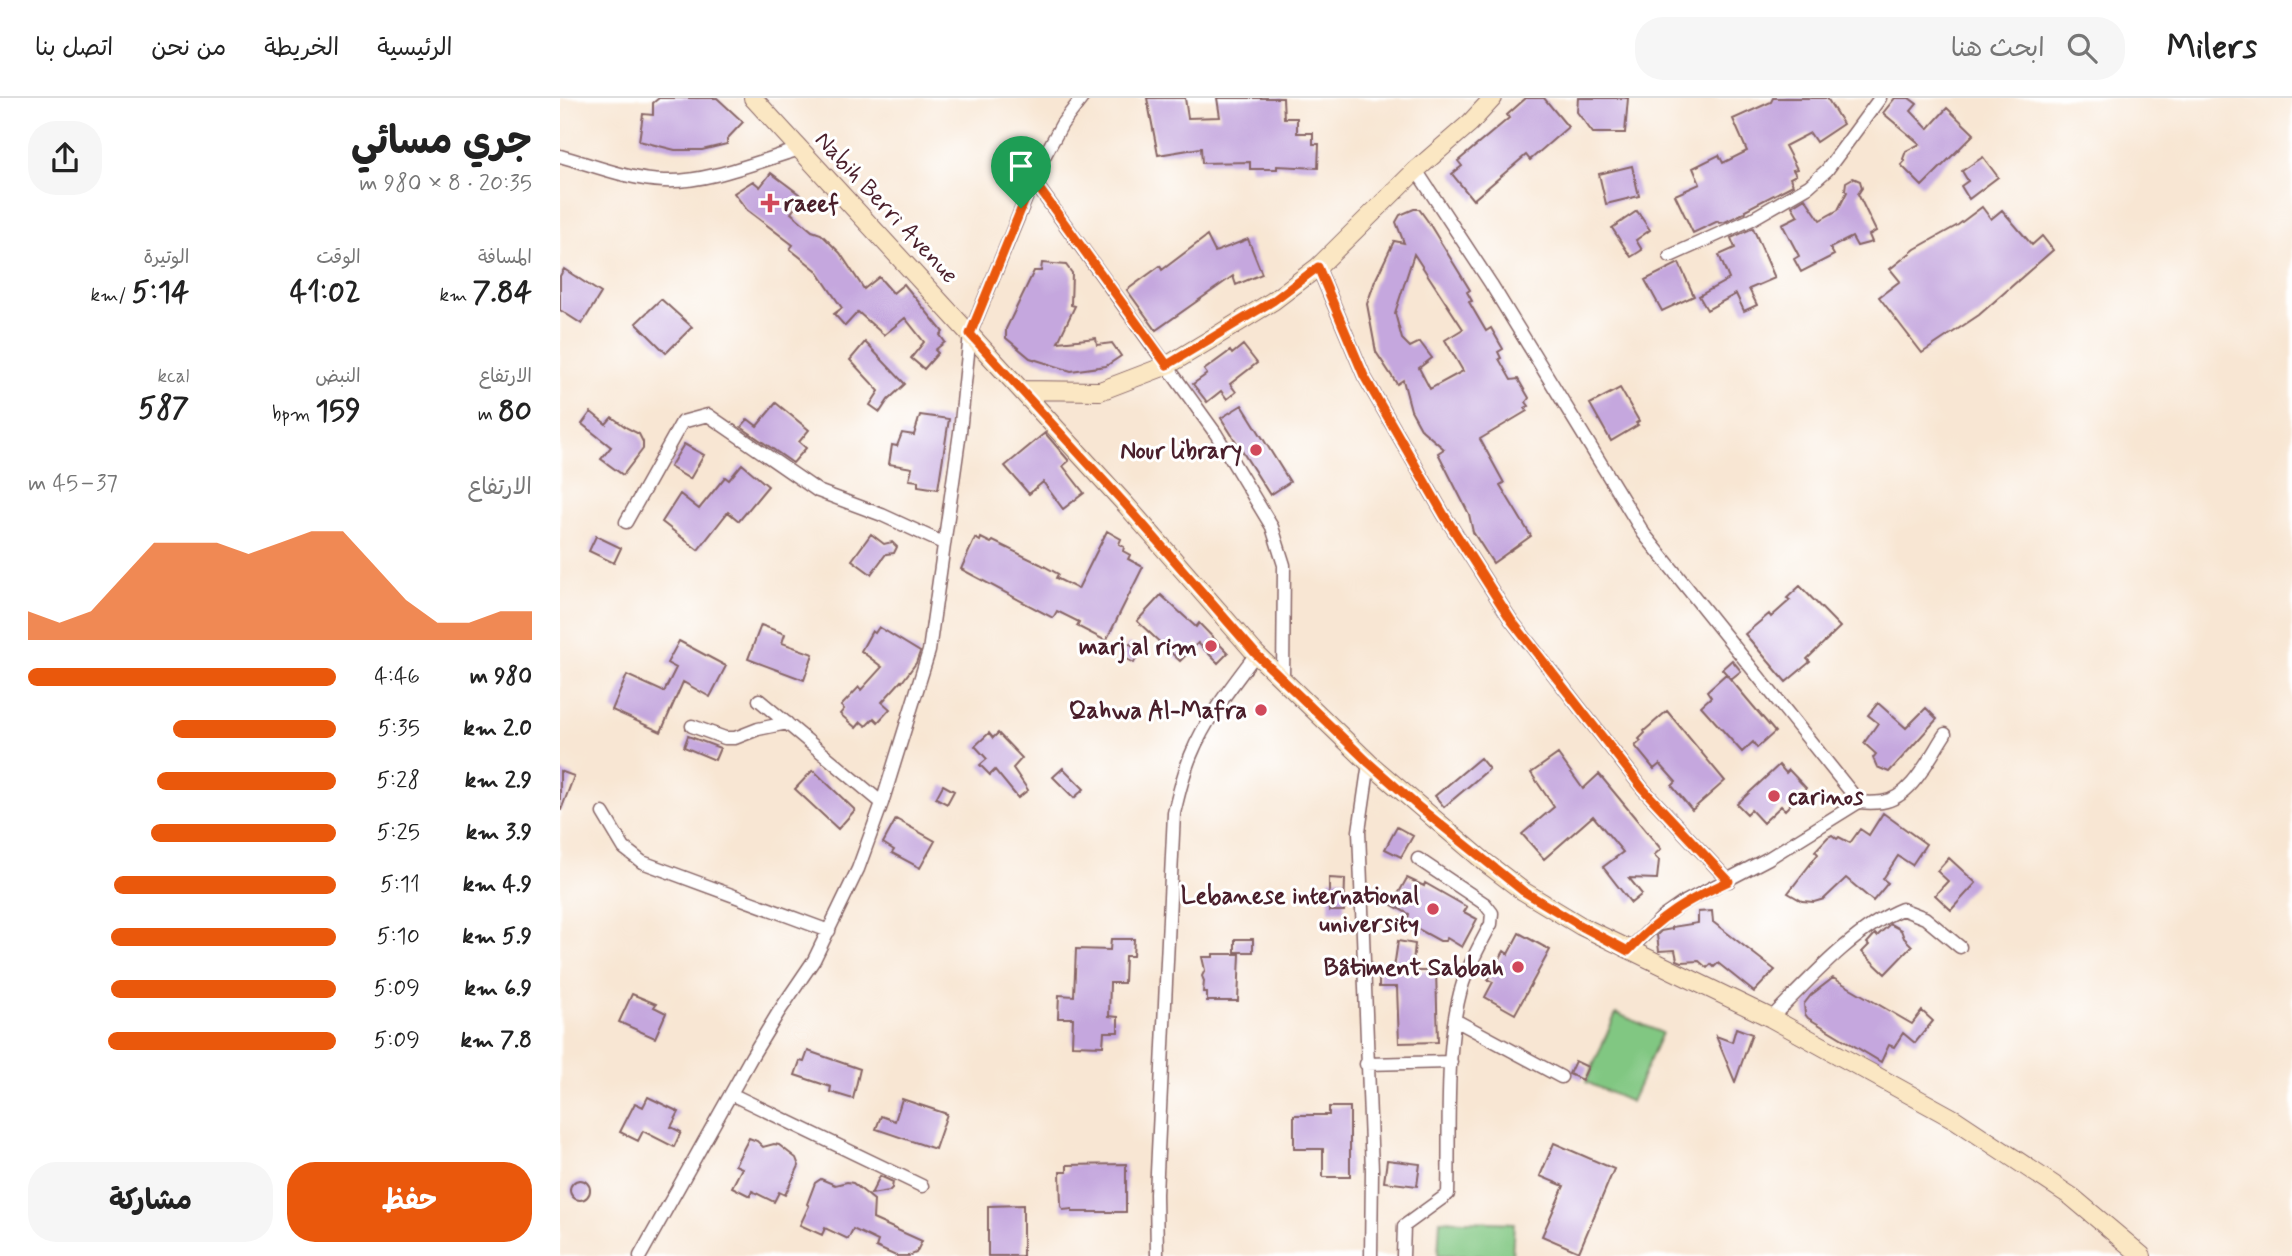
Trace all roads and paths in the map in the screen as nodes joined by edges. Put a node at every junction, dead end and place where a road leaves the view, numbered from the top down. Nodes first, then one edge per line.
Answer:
1 (753, 98) edge
2 (1082, 98) edge
3 (1493, 98) edge
4 (1880, 98) edge
5 (800, 149) junction
6 (560, 156) edge
7 (1416, 170) junction
8 (1033, 180) junction
9 (1670, 256) dead end
10 (1318, 267) junction
11 (970, 334) junction
12 (1167, 365) junction
13 (1021, 390) junction
14 (626, 522) dead end
15 (943, 543) junction
16 (1256, 654) junction
17 (1283, 679) junction
18 (759, 700) dead end
19 (787, 723) junction
20 (692, 726) dead end
21 (1945, 734) dead end
22 (1369, 763) junction
23 (1859, 802) junction
24 (882, 803) junction
25 (603, 813) dead end
26 (1418, 859) dead end
27 (1729, 881) junction
28 (829, 931) junction
29 (1960, 947) dead end
30 (1628, 951) junction
31 (1771, 1018) junction
32 (1455, 1020) junction
33 (1451, 1062) junction
34 (1366, 1064) junction
35 (1562, 1077) dead end
36 (731, 1094) junction
37 (922, 1186) dead end
38 (640, 1256) edge
39 (1157, 1256) edge
40 (1371, 1256) edge
41 (1404, 1256) edge
42 (2142, 1256) edge

1 - 5 street, Nabih Berri Avenue
2 - 8 street
3 - 7 street
4 - 9 street
5 - 6 street
5 - 11 street, Nabih Berri Avenue
7 - 10 street
7 - 23 street
8 - 11 street
8 - 12 street
10 - 12 street
10 - 27 street
11 - 13 street, Nabih Berri Avenue
11 - 15 street
12 - 13 street
12 - 17 street
13 - 16 street, Nabih Berri Avenue
14 - 15 street
15 - 24 street
16 - 17 street, Nabih Berri Avenue
16 - 39 street
17 - 22 street, Nabih Berri Avenue
18 - 19 street
19 - 20 street
19 - 24 street
21 - 23 street
22 - 30 street, Nabih Berri Avenue
22 - 34 street
23 - 27 street
24 - 28 street
25 - 28 street
26 - 32 street
27 - 30 street
28 - 36 street
29 - 31 street
30 - 31 street, Nabih Berri Avenue
31 - 42 street, Nabih Berri Avenue
32 - 33 street
32 - 35 street
33 - 34 street
33 - 41 street
34 - 40 street
36 - 37 street
36 - 38 street

